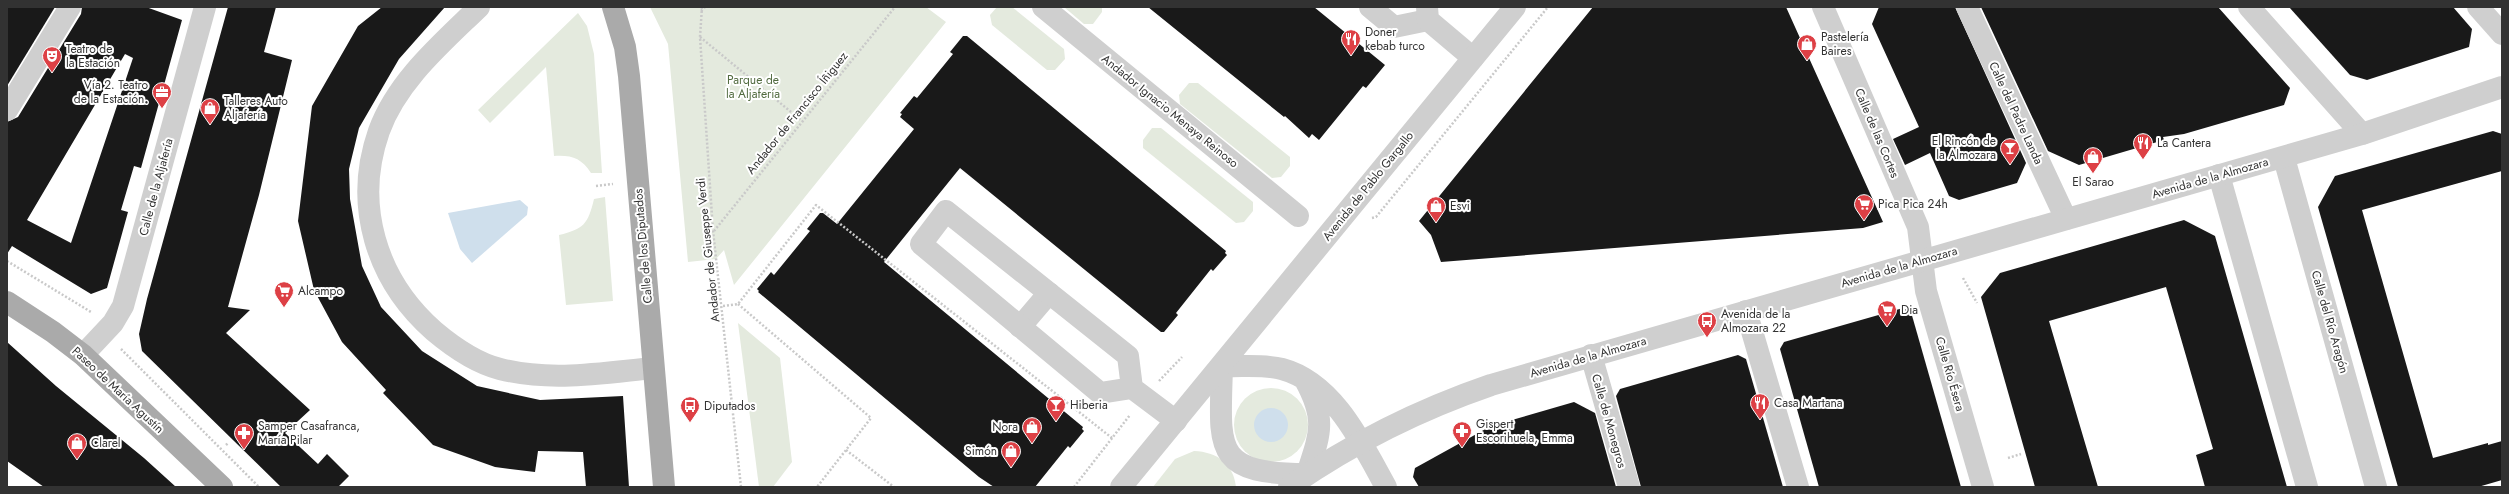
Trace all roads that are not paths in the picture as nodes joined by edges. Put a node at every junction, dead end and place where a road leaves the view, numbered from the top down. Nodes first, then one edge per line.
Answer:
1 (70, 7) edge
2 (204, 7) edge
3 (479, 7) edge
4 (613, 7) edge
5 (1042, 7) edge
6 (1370, 7) edge
7 (1515, 7) edge
8 (1823, 7) edge
9 (1967, 7) edge
10 (2249, 7) edge
11 (2478, 7) edge
12 (1427, 14) edge
13 (2502, 34) edge
14 (1473, 58) junction
15 (2502, 87) edge
16 (7, 110) edge
17 (2362, 134) junction
18 (2284, 158) junction
19 (2219, 176) junction
20 (1298, 216) dead end
21 (2066, 219) junction
22 (1921, 261) junction
23 (1049, 293) junction
24 (7, 302) edge
25 (1746, 312) junction
26 (1020, 327) junction
27 (83, 355) junction
28 (1591, 356) junction
29 (1222, 366) junction
30 (653, 368) junction
31 (1305, 380) junction
32 (1132, 388) junction
33 (1176, 421) junction
34 (1360, 442) junction
35 (1307, 474) junction
36 (222, 487) edge
37 (664, 487) edge
38 (1121, 487) edge
39 (1289, 487) edge
40 (1386, 487) edge
41 (1629, 487) edge
42 (1798, 487) edge
43 (1983, 487) edge
44 (2307, 487) edge
45 (2376, 487) edge

1 - 16 street
2 - 27 street, Calle de la Aljafería
3 - 30 street
4 - 30 main road, Calle de los Diputados
5 - 20 street, Andador Ignacio Menaya Reinoso
6 - 12 street
7 - 14 street, Avenida de Pablo Gargallo
8 - 22 street, Calle de las Cortes
9 - 21 street, Calle del Padre Landa
10 - 17 street
11 - 13 street
12 - 14 street
14 - 29 street, Avenida de Pablo Gargallo
15 - 17 street, Avenida de la Almozara
17 - 18 street, Avenida de la Almozara
18 - 19 street, Avenida de la Almozara
18 - 45 street, Calle del Río Aragón
19 - 21 street, Avenida de la Almozara
19 - 44 street
21 - 22 street, Avenida de la Almozara
22 - 25 street, Avenida de la Almozara
22 - 43 street, Calle Río Ésera
23 - 26 street
23 - 26 street
23 - 32 street
24 - 27 main road, Paseo de María Agustín
25 - 28 street, Avenida de la Almozara
25 - 42 street
26 - 32 street
27 - 36 main road, Paseo de María Agustín
28 - 34 street, Avenida de la Almozara
28 - 41 street, Calle de Monegros
29 - 31 street
29 - 33 street, Avenida de Pablo Gargallo
29 - 35 street
30 - 37 main road, Calle de los Diputados
31 - 34 street
31 - 35 street
32 - 33 street
33 - 38 street, Avenida de Pablo Gargallo
34 - 35 street, Avenida de la Almozara
34 - 40 street
35 - 39 street, Avenida de la Almozara

